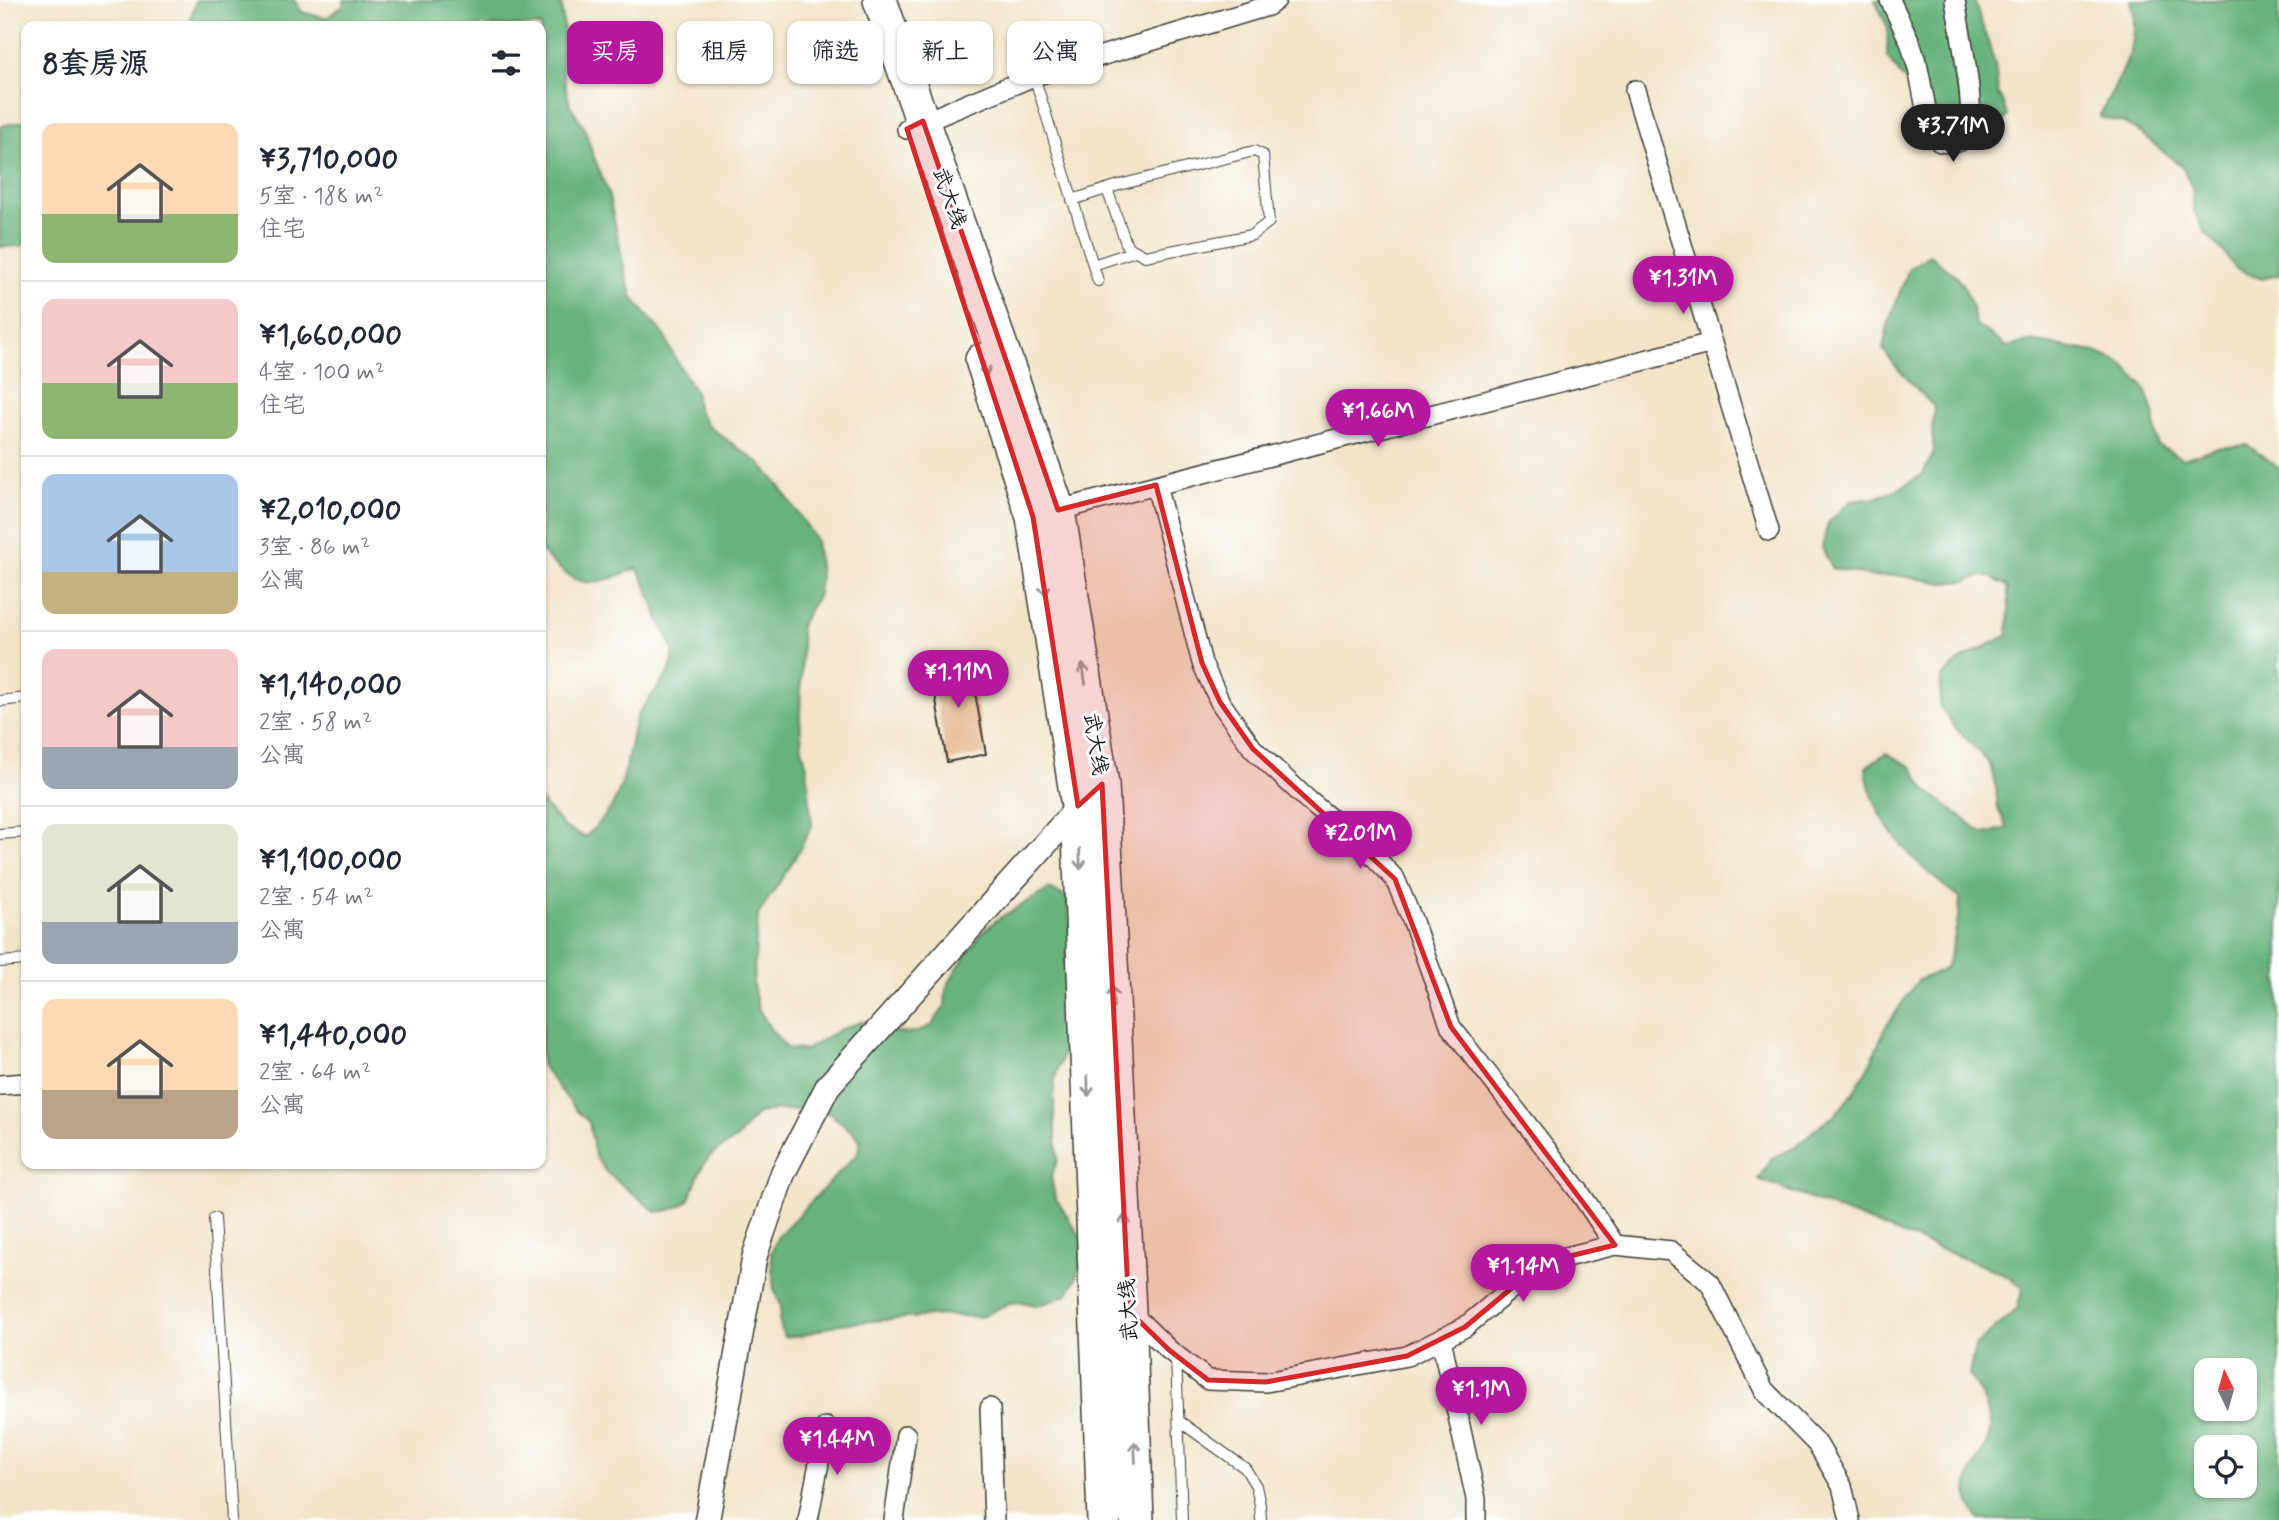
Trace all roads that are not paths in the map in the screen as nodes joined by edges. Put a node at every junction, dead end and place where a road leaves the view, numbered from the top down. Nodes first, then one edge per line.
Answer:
1 (860, 0) edge
2 (880, 0) edge
3 (1276, 0) edge
4 (1890, 0) edge
5 (1955, 0) edge
6 (1103, 55) edge
7 (1015, 84) edge
8 (1036, 84) edge
9 (1635, 90) dead end
10 (915, 125) junction
11 (1107, 189) junction
12 (1072, 200) junction
13 (1135, 251) junction
14 (1093, 265) junction
15 (1098, 281) dead end
16 (1712, 343) junction
17 (1156, 485) junction
18 (1045, 514) junction
19 (1769, 531) dead end
20 (21, 699) edge
21 (0, 701) edge
22 (1090, 795) junction
23 (21, 832) edge
24 (0, 834) edge
25 (21, 960) edge
26 (0, 962) edge
27 (21, 1083) edge
28 (0, 1085) edge
29 (214, 1218) dead end
30 (1615, 1245) junction
31 (1129, 1311) junction
32 (1441, 1339) junction
33 (1176, 1356) junction
34 (990, 1408) dead end
35 (1178, 1421) junction
36 (826, 1427) dead end
37 (906, 1434) dead end
38 (232, 1520) edge
39 (707, 1520) edge
40 (808, 1520) edge
41 (894, 1520) edge
42 (994, 1520) edge
43 (1104, 1520) edge
44 (1138, 1520) edge
45 (1182, 1520) edge
46 (1261, 1520) edge
47 (1476, 1520) edge
48 (1850, 1520) edge

1 - 10 highway, 武大线
2 - 10 highway, 武大线
3 - 6 street
4 - 5 street
7 - 10 street
8 - 12 lane
9 - 16 street
10 - 18 highway, 武大线
11 - 12 lane
11 - 13 lane
11 - 13 lane
12 - 14 lane
13 - 14 lane
14 - 15 lane
16 - 17 street
16 - 19 street
17 - 18 street
17 - 30 street
18 - 22 highway, 武大线
20 - 21 lane
31 -> 22 highway, 武大线
22 - 39 street
22 -> 43 highway, 武大线
23 - 24 lane
25 - 26 lane
27 - 28 street
29 - 38 lane
30 - 32 street
30 - 48 street
31 - 33 street
44 -> 31 highway, 武大线
32 - 33 street
32 - 47 street
33 - 35 lane
34 - 42 street
35 - 45 lane
35 - 46 lane
36 - 40 street
37 - 41 street

